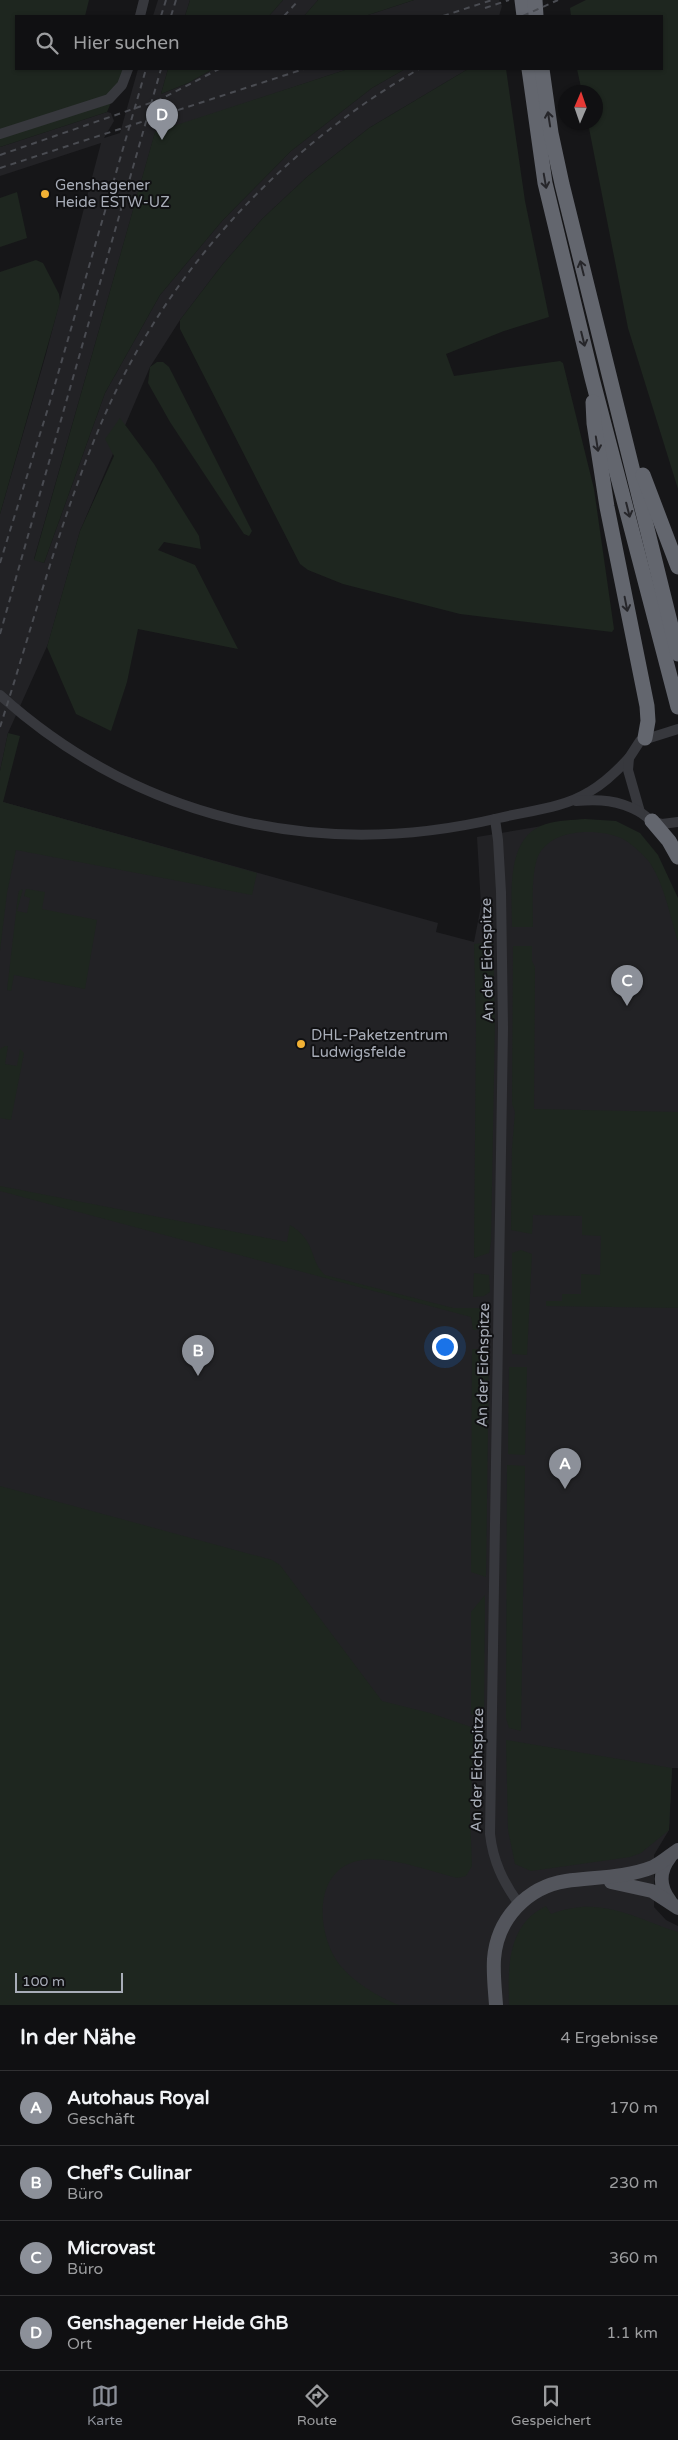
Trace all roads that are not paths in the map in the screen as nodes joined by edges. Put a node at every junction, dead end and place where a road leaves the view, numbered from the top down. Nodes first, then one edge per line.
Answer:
1 (144, 0) edge
2 (522, 0) edge
3 (535, 0) edge
4 (140, 15) edge
5 (524, 15) edge
6 (536, 15) edge
7 (128, 70) edge
8 (529, 70) edge
9 (542, 70) edge
10 (0, 134) edge
11 (592, 378) junction
12 (615, 400) junction
13 (678, 567) edge
14 (678, 654) edge
15 (0, 695) edge
16 (678, 707) edge
17 (678, 729) edge
18 (645, 738) junction
19 (629, 758) junction
20 (565, 802) junction
21 (646, 817) junction
22 (495, 819) junction
23 (678, 822) edge
24 (678, 856) edge
25 (674, 1853) edge
26 (590, 1880) junction
27 (519, 1904) junction
28 (675, 1906) edge
29 (496, 2005) edge

1 - 4 street
2 - 5 highway
3 - 6 highway
7 - 10 street
8 -> 11 highway
12 -> 9 highway
11 -> 16 highway
11 -> 18 highway
12 - 13 highway
12 - 14 highway
15 - 22 street
17 - 18 street
18 - 19 street
19 - 20 street
19 - 21 street
20 - 21 street
20 - 22 street
21 - 23 street
21 - 24 highway
22 - 27 street, An der Eichspitze
25 - 26 main road
25 - 28 main road
26 - 27 main road
26 - 28 main road
27 - 29 main road

